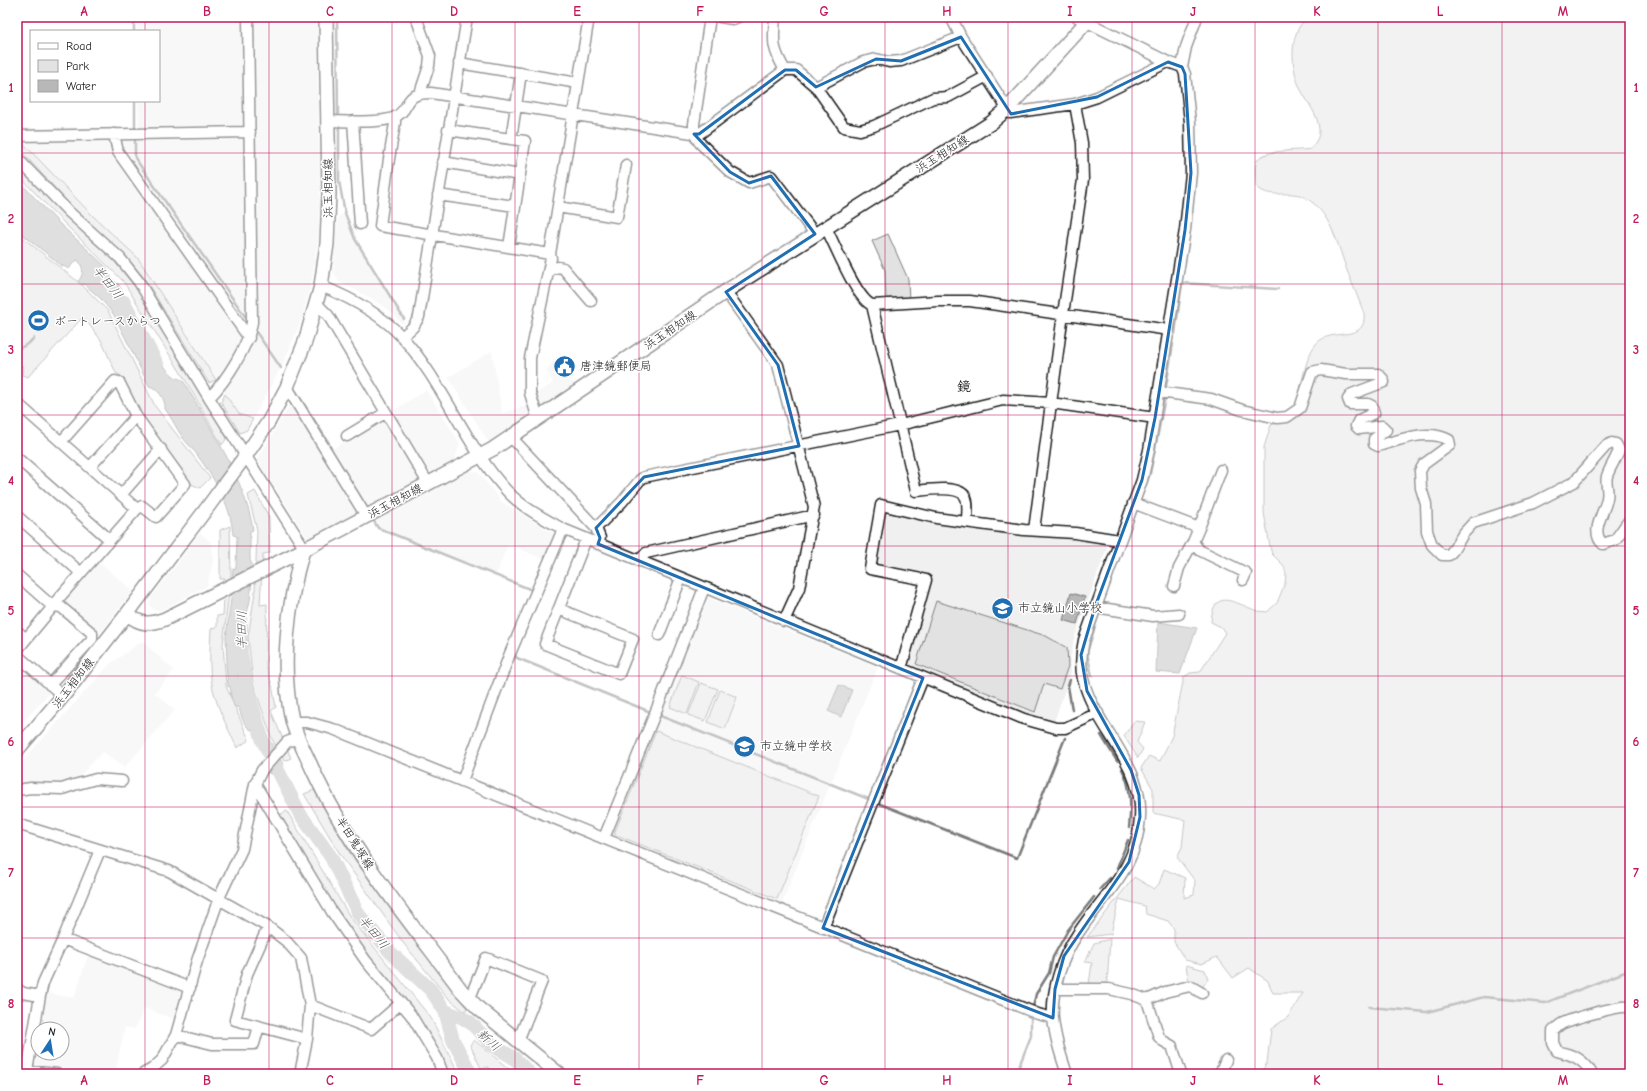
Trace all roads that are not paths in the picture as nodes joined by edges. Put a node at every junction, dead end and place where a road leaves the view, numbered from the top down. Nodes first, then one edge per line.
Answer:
1 (248, 17) edge
2 (326, 17) edge
3 (416, 17) edge
4 (466, 17) edge
5 (589, 17) edge
6 (710, 17) edge
7 (720, 17) edge
8 (738, 17) edge
9 (775, 17) edge
10 (951, 17) edge
11 (1197, 17) edge
12 (1085, 19) edge
13 (961, 37) junction
14 (1168, 62) junction
15 (459, 63) junction
16 (1182, 67) junction
17 (785, 70) junction
18 (521, 74) junction
19 (987, 76) junction
20 (578, 83) junction
21 (816, 87) junction
22 (420, 93) junction
23 (454, 96) junction
24 (1075, 104) junction
25 (516, 106) junction
26 (1007, 109) junction
27 (573, 114) junction
28 (394, 118) junction
29 (327, 121) junction
30 (354, 121) junction
31 (448, 130) junction
32 (250, 132) junction
33 (114, 134) junction
34 (694, 134) junction
35 (17, 136) edge
36 (511, 139) junction
37 (17, 158) edge
38 (443, 162) junction
39 (626, 164) dead end
40 (520, 175) junction
41 (438, 195) junction
42 (515, 206) junction
43 (558, 207) junction
44 (360, 224) dead end
45 (820, 231) junction
46 (431, 234) junction
47 (509, 247) junction
48 (550, 254) junction
49 (550, 270) junction
50 (321, 286) junction
51 (726, 292) junction
52 (591, 301) dead end
53 (317, 304) junction
54 (872, 305) junction
55 (1063, 314) junction
56 (251, 329) junction
57 (1169, 330) junction
58 (402, 337) junction
59 (286, 386) junction
60 (1159, 392) junction
61 (209, 398) junction
62 (17, 402) edge
63 (1051, 403) junction
64 (385, 412) junction
65 (136, 416) junction
66 (1155, 418) junction
67 (538, 419) junction
68 (900, 425) junction
69 (347, 436) dead end
70 (511, 437) junction
71 (61, 442) junction
72 (799, 446) junction
73 (161, 450) junction
74 (480, 456) junction
75 (17, 458) edge
76 (243, 458) junction
77 (90, 467) junction
78 (1221, 470) dead end
79 (428, 483) junction
80 (121, 495) junction
81 (1133, 503) junction
82 (137, 510) junction
83 (814, 515) junction
84 (17, 516) edge
85 (366, 516) junction
86 (1630, 520) edge
87 (967, 521) junction
88 (596, 528) junction
89 (1199, 528) junction
90 (562, 529) junction
91 (1034, 530) junction
92 (110, 540) junction
93 (586, 540) junction
94 (1119, 540) junction
95 (1193, 542) junction
96 (598, 544) junction
97 (303, 550) junction
98 (639, 561) junction
99 (81, 573) junction
100 (17, 575) edge
101 (681, 578) junction
102 (1243, 580) dead end
103 (1174, 586) dead end
104 (704, 588) junction
105 (52, 606) junction
106 (1095, 607) junction
107 (559, 609) junction
108 (127, 614) junction
109 (1179, 614) dead end
110 (784, 621) junction
111 (17, 631) edge
112 (659, 635) dead end
113 (26, 639) junction
114 (17, 650) edge
115 (17, 655) edge
116 (900, 668) junction
117 (923, 678) junction
118 (50, 685) junction
119 (63, 696) junction
120 (1098, 713) junction
121 (292, 722) junction
122 (292, 740) junction
123 (17, 750) edge
124 (122, 781) dead end
125 (462, 781) junction
126 (255, 784) junction
127 (17, 790) edge
128 (17, 824) edge
129 (604, 838) junction
130 (100, 850) junction
131 (219, 898) junction
132 (268, 927) junction
133 (823, 928) junction
134 (63, 939) junction
135 (190, 988) junction
136 (17, 989) edge
137 (1055, 989) junction
138 (1202, 993) dead end
139 (40, 996) junction
140 (468, 998) junction
141 (1147, 1000) junction
142 (401, 1003) junction
143 (310, 1005) junction
144 (1630, 1008) edge
145 (1053, 1018) junction
146 (259, 1026) junction
147 (176, 1035) junction
148 (307, 1039) junction
149 (518, 1041) junction
150 (1226, 1060) dead end
151 (20, 1071) edge
152 (57, 1074) edge
153 (143, 1074) edge
154 (300, 1074) edge
155 (443, 1074) edge
156 (559, 1074) edge
157 (1067, 1074) edge
158 (1181, 1074) edge
159 (1220, 1074) edge
160 (1592, 1074) edge

1 - 32 street
2 - 29 main road, 浜玉相知線
3 - 22 street
4 - 15 street
5 - 20 street
6 - 34 street
7 - 8 street
9 - 17 street
10 - 13 street
11 - 16 street
12 - 14 street
12 - 26 main road, 浜玉相知線
13 - 19 street
13 - 21 street
14 - 16 street
14 - 24 street
15 - 18 street
15 - 23 street
16 - 57 street
17 - 21 street
17 - 34 street
18 - 20 street
18 - 25 street
19 - 21 street
19 - 26 street
20 - 27 street
22 - 23 street
22 - 28 street
23 - 25 street
23 - 31 street
24 - 26 street
24 - 55 street
25 - 27 street
25 - 36 street
26 - 45 main road, 浜玉相知線
27 - 34 street
27 - 43 street
28 - 30 street
28 - 46 street
29 - 30 street
29 - 50 main road, 浜玉相知線
30 - 44 street
31 - 36 street
31 - 38 street
32 - 33 street
32 - 56 street
33 - 35 street
33 - 56 street
34 - 45 street
36 - 40 street
37 - 61 street
38 - 40 street
38 - 41 street
39 - 43 street
40 - 42 street
41 - 42 street
41 - 46 street
42 - 47 street
43 - 48 street
45 - 51 main road, 浜玉相知線
45 - 54 street
46 - 47 street
46 - 58 street
47 - 48 street
48 - 49 street
49 - 52 street
49 - 67 street
50 - 53 main road, 浜玉相知線
50 - 58 street
51 - 67 main road, 浜玉相知線
51 - 72 street
53 - 59 main road, 浜玉相知線
53 - 64 street
54 - 55 street
54 - 68 street
55 - 57 street
55 - 63 street
56 - 61 street
57 - 60 street
58 - 74 street
59 - 76 main road, 浜玉相知線
59 - 85 street
60 - 66 street
60 - 86 street
61 - 76 street
62 - 71 street
63 - 66 street
63 - 68 street
63 - 91 street
64 - 69 street
64 - 79 street
65 - 71 street
65 - 73 street
65 - 77 street
66 - 81 street
67 - 70 main road, 浜玉相知線
68 - 72 street
68 - 87 street
70 - 74 main road, 浜玉相知線
70 - 88 street
71 - 77 street
72 - 83 street
72 - 88 street
73 - 80 street
73 - 82 street
74 - 79 main road, 浜玉相知線
74 - 90 street
75 - 92 street
76 - 97 street
76 - 108 main road, 浜玉相知線
77 - 80 street
78 - 89 street
79 - 85 main road, 浜玉相知線
80 - 82 street
81 - 89 street
81 - 94 street
82 - 92 street
83 - 98 street
83 - 110 street
84 - 99 street
85 - 97 main road, 浜玉相知線
87 - 91 street
87 - 116 street
88 - 96 street
89 - 95 street
90 - 93 street
90 - 125 street
91 - 94 street
92 - 99 street
93 - 96 street
93 - 107 street
94 - 106 street
95 - 102 street
95 - 103 street
96 - 98 street
97 - 108 main road, 浜玉相知線
97 - 121 main road, 半田鬼塚線
98 - 101 street
99 - 105 street
100 - 105 street
101 - 104 street
101 - 112 street
104 - 110 street
104 - 129 street
105 - 113 street
105 - 118 street
106 - 109 street
106 - 120 street
107 - 107 street
108 - 119 main road, 浜玉相知線
110 - 116 street
111 - 113 street
113 - 114 street
115 - 118 street
116 - 117 street
117 - 120 street
117 - 133 street
118 - 119 street
119 - 123 main road, 浜玉相知線
120 - 137 street
121 - 122 main road, 半田鬼塚線
121 - 125 street
122 - 126 street
122 - 140 main road, 半田鬼塚線
124 - 127 street
125 - 129 street
126 - 131 street
126 - 142 street
128 - 130 street
129 - 133 street
130 - 131 street
130 - 134 street
131 - 132 street
131 - 135 street
132 - 143 street
132 - 146 street
133 - 145 street
134 - 135 street
134 - 139 street
135 - 147 street
136 - 139 street
137 - 141 street
137 - 145 street
138 - 141 street
139 - 151 street
140 - 149 main road, 半田鬼塚線
140 - 149 street
141 - 158 street
142 - 143 street
142 - 155 street
143 - 148 street
144 - 160 street
145 - 157 street
146 - 147 street
146 - 148 street
147 - 153 street
148 - 154 street
149 - 156 main road, 半田鬼塚線
150 - 159 street
151 - 152 street

